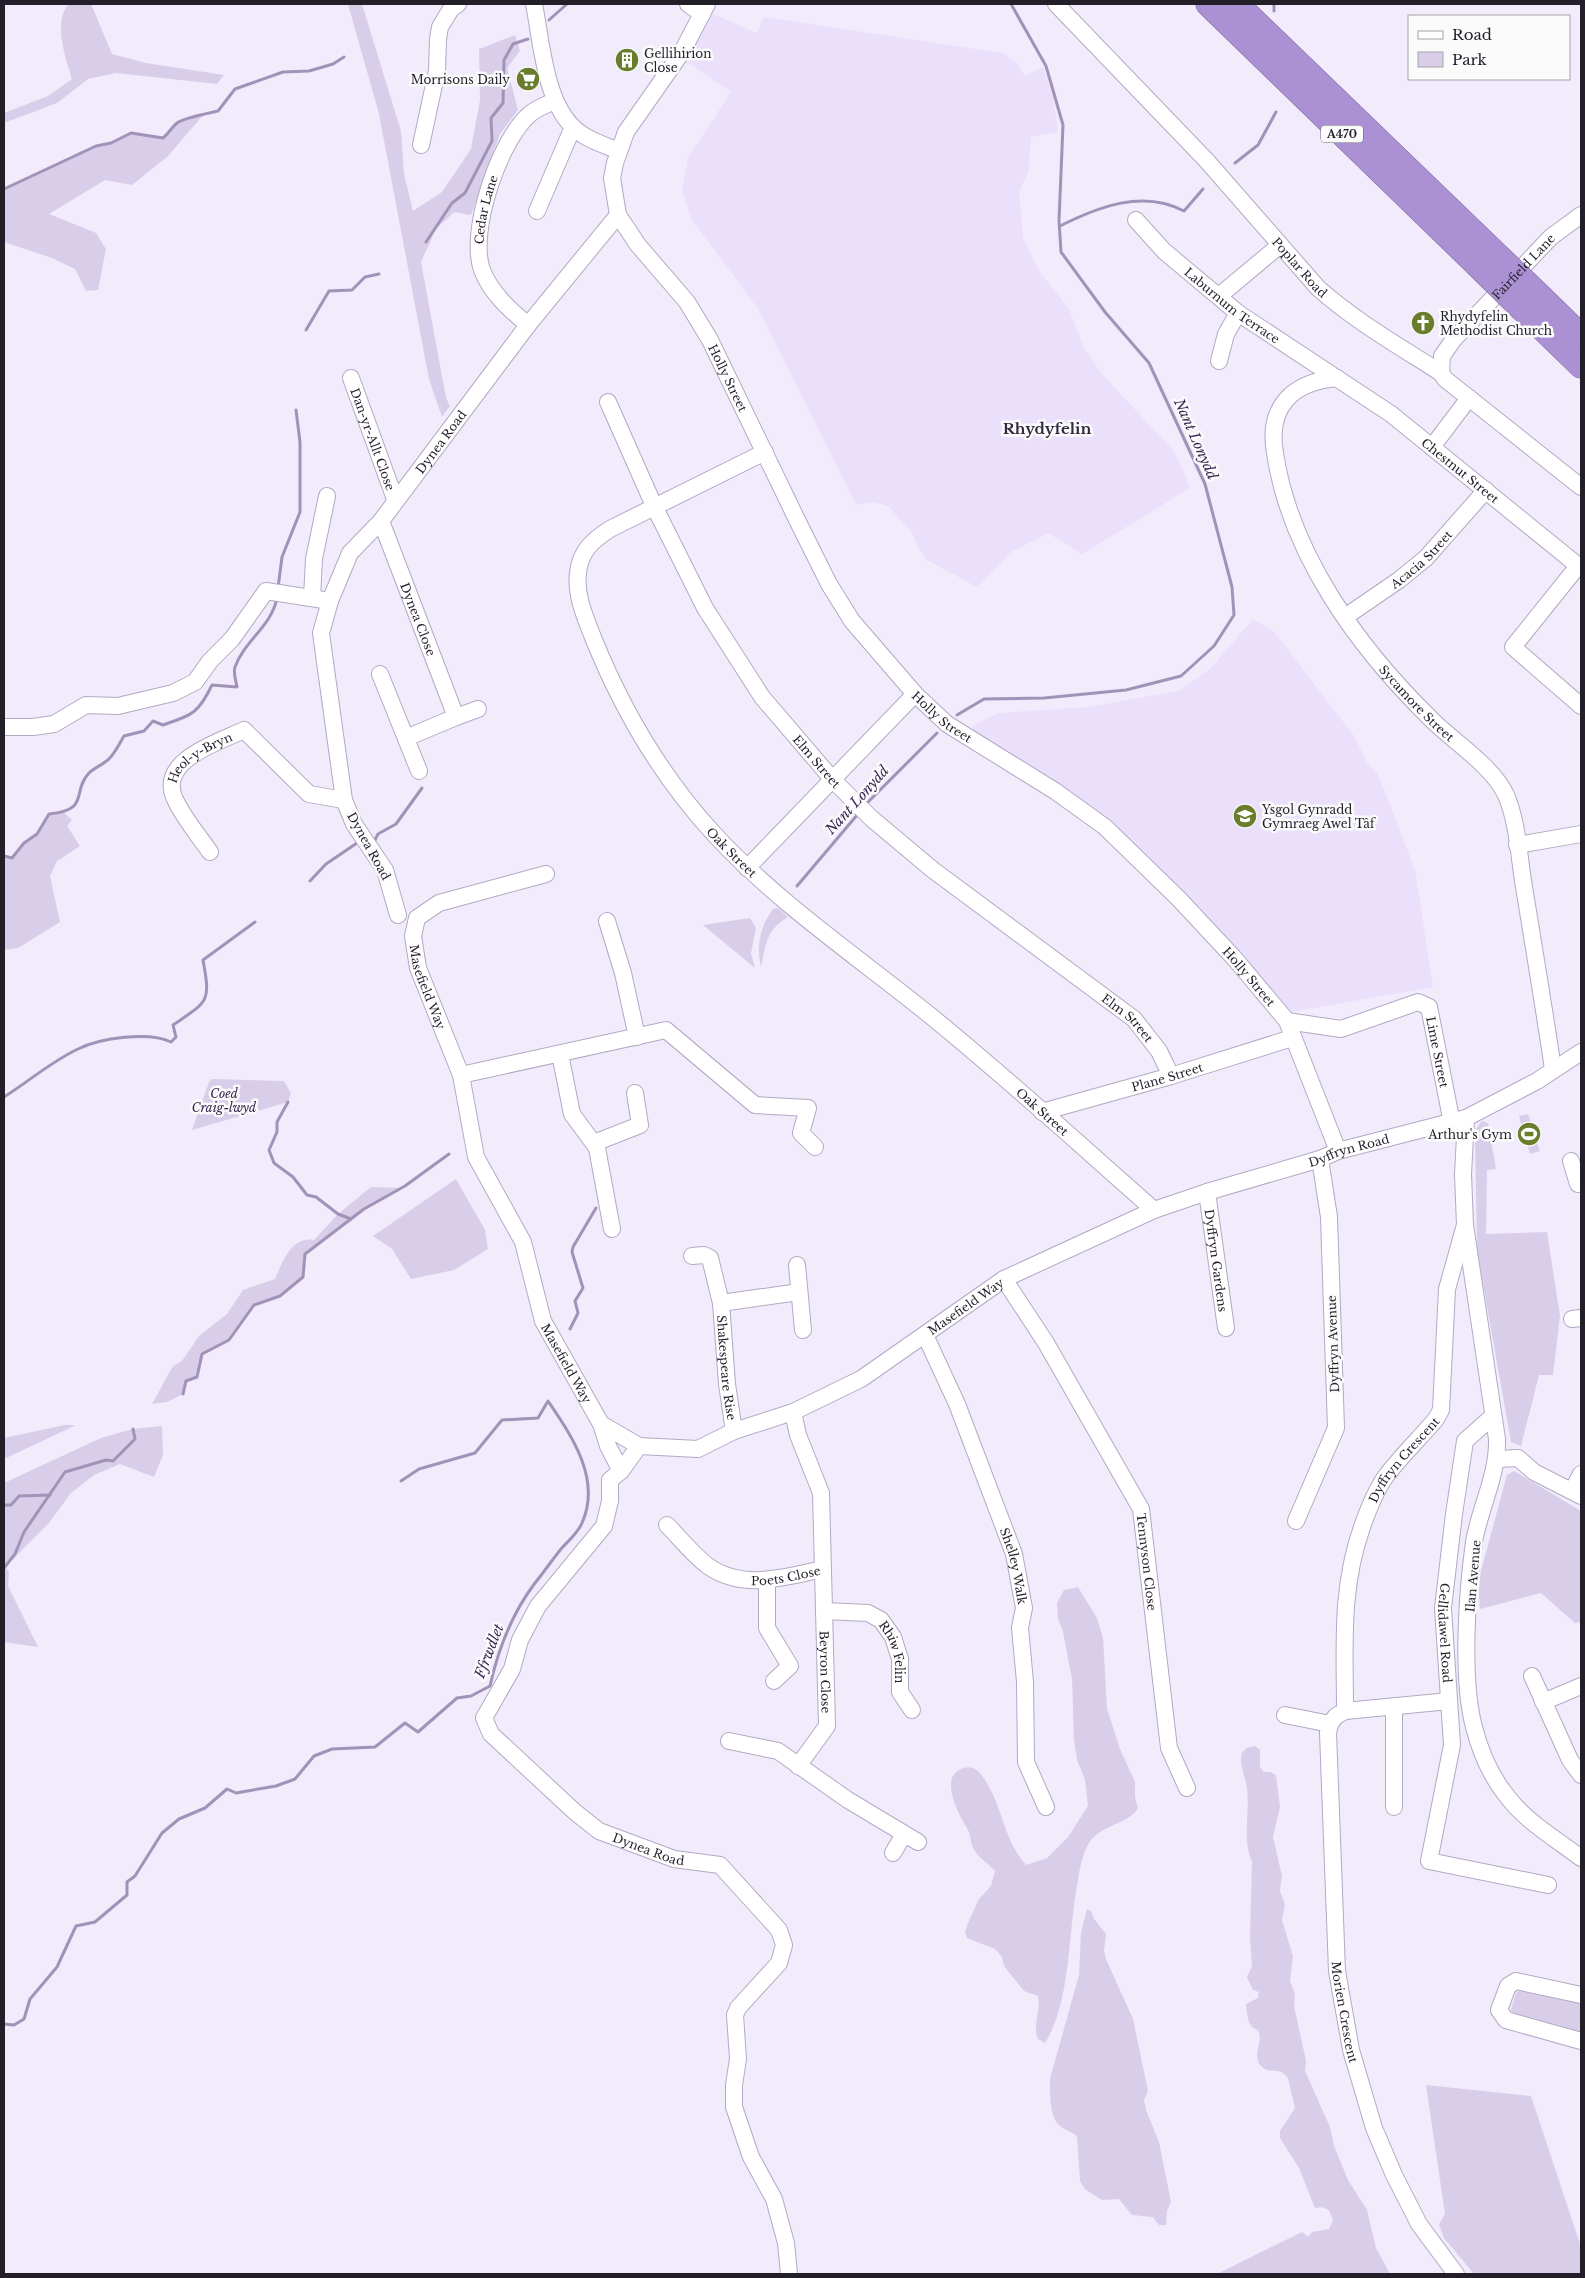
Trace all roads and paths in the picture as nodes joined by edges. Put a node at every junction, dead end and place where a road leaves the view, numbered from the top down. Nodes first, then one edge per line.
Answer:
1 (458, 4) edge
2 (534, 4) edge
3 (688, 4) edge
4 (1056, 4) edge
5 (1208, 4) edge
6 (1237, 4) edge
7 (704, 9) edge
8 (554, 101) junction
9 (573, 127) junction
10 (421, 145) dead end
11 (619, 151) junction
12 (537, 211) dead end
13 (1581, 214) edge
14 (618, 215) junction
15 (1136, 220) dead end
16 (1280, 245) junction
17 (1483, 256) junction
18 (1219, 296) junction
19 (1530, 302) junction
20 (1238, 313) junction
21 (528, 325) junction
22 (1581, 336) edge
23 (1219, 361) dead end
24 (1581, 366) edge
25 (1441, 373) junction
26 (351, 378) dead end
27 (1337, 378) junction
28 (1469, 398) junction
29 (608, 402) dead end
30 (1432, 447) junction
31 (765, 452) junction
32 (1581, 487) edge
33 (1486, 490) junction
34 (326, 496) dead end
35 (395, 499) junction
36 (654, 508) junction
37 (381, 521) junction
38 (1580, 567) edge
39 (312, 598) junction
40 (330, 601) junction
41 (1345, 617) junction
42 (380, 674) dead end
43 (915, 694) junction
44 (1581, 706) edge
45 (478, 709) dead end
46 (456, 717) junction
47 (4, 727) edge
48 (406, 738) junction
49 (419, 771) dead end
50 (833, 780) junction
51 (344, 800) junction
52 (1581, 834) edge
53 (1517, 845) junction
54 (210, 852) dead end
55 (747, 868) junction
56 (546, 874) dead end
57 (398, 915) dead end
58 (607, 921) dead end
59 (1287, 1021) junction
60 (637, 1037) junction
61 (1292, 1038) junction
62 (1581, 1052) edge
63 (560, 1054) junction
64 (1553, 1069) junction
65 (461, 1075) junction
66 (1170, 1076) junction
67 (635, 1093) dead end
68 (1042, 1112) junction
69 (1459, 1120) junction
70 (594, 1143) junction
71 (815, 1147) dead end
72 (1338, 1151) junction
73 (1320, 1159) junction
74 (1571, 1162) dead end
75 (1581, 1184) edge
76 (1207, 1192) junction
77 (1154, 1210) junction
78 (1464, 1226) junction
79 (612, 1229) dead end
80 (1108, 1232) joint
81 (692, 1256) dead end
82 (797, 1265) dead end
83 (1004, 1280) junction
84 (800, 1292) junction
85 (721, 1303) junction
86 (1226, 1328) dead end
87 (803, 1330) dead end
88 (925, 1335) junction
89 (793, 1412) junction
90 (1493, 1416) junction
91 (601, 1424) junction
92 (734, 1431) junction
93 (639, 1446) junction
94 (1497, 1459) junction
95 (620, 1471) junction
96 (1581, 1474) edge
97 (1577, 1494) edge
98 (1296, 1521) dead end
99 (669, 1533) dead end
100 (823, 1568) junction
101 (767, 1581) junction
102 (824, 1611) junction
103 (1532, 1676) dead end
104 (774, 1681) dead end
105 (1581, 1686) edge
106 (1449, 1700) junction
107 (1543, 1702) junction
108 (1394, 1707) junction
109 (912, 1710) dead end
110 (1345, 1711) junction
111 (1285, 1715) dead end
112 (1330, 1724) junction
113 (729, 1741) dead end
114 (798, 1766) junction
115 (1581, 1775) edge
116 (1187, 1788) dead end
117 (1046, 1807) dead end
118 (1394, 1807) dead end
119 (904, 1834) junction
120 (918, 1842) dead end
121 (893, 1853) dead end
122 (1581, 1858) edge
123 (1548, 1885) dead end
124 (1581, 1996) edge
125 (1581, 2041) edge
126 (789, 2274) edge
127 (1456, 2274) edge

1 - 10 street
2 - 8 street
3 - 7 street
4 - 16 street, Poplar Road
5 - 17 highway, A470
6 - 17 highway, A470
7 - 11 street
8 - 9 street
8 - 21 street, Cedar Lane
9 - 11 street
9 - 12 street
11 - 14 street
13 - 25 street, Fairfield Lane
14 - 21 street, Dynea Road
14 - 31 street, Holly Street
15 - 18 street, Laburnum Terrace
16 - 18 street
16 - 25 street, Poplar Road
17 - 19 highway, A470, bridge
18 - 20 street, Laburnum Terrace
19 - 22 highway, A470
19 - 24 highway, A470
20 - 23 street
20 - 27 street, Laburnum Terrace
21 - 35 street, Dynea Road
25 - 28 street, Poplar Road
26 - 35 street, Dan-yr-Allt Close
27 - 30 street, Chestnut Street
27 - 41 street, Sycamore Street
28 - 30 street
28 - 32 street, Poplar Road
29 - 36 street, Elm Street
30 - 33 street, Chestnut Street
31 - 36 street, Oak Street
31 - 43 street, Holly Street
33 - 38 street, Chestnut Street
33 - 41 street, Acacia Street
34 - 39 street
35 - 37 street, Dynea Road
36 - 50 street, Elm Street
36 - 55 street, Oak Street
37 - 40 street, Dynea Road
37 - 46 street, Dynea Close
38 - 44 street
39 - 40 street
39 - 47 street
40 - 51 street, Dynea Road
41 - 53 street, Sycamore Street
42 - 48 street
43 - 50 street
43 - 59 street, Holly Street
45 - 46 street
46 - 48 street
48 - 49 street
50 - 55 street
50 - 66 street, Elm Street
51 - 54 street, Heol-y-Bryn
51 - 57 street, Dynea Road
52 - 53 street
53 - 64 street, Sycamore Street
55 - 68 street, Oak Street
56 - 65 street, Masefield Way
58 - 60 street
59 - 61 street, Holly Street
59 - 69 street, Lime Street
60 - 63 street
60 - 71 street
61 - 66 street, Plane Street
61 - 72 street, Holly Street
62 - 64 street, Dyffryn Road
63 - 65 street
63 - 70 street
64 - 69 street, Dyffryn Road
65 - 91 street, Masefield Way
66 - 68 street, Plane Street
67 - 70 street
68 - 77 street, Oak Street
69 - 72 street, Dyffryn Road
69 - 78 street, Dyffryn Crescent
70 - 79 street
72 - 73 street, Dyffryn Road
73 - 76 street, Dyffryn Road
73 - 98 street, Dyffryn Avenue
74 - 75 street
76 - 77 street, Dyffryn Road
76 - 86 street, Dyffryn Gardens
77 - 80 street, Dyffryn Road
78 - 90 street, Ilan Avenue
78 - 110 street, Dyffryn Crescent
80 - 83 street, Masefield Way
81 - 85 street, Shakespeare Rise
82 - 84 street
83 - 88 street, Masefield Way
83 - 116 street, Tennyson Close
84 - 85 street, Shakespeare Rise
84 - 87 street
85 - 92 street, Shakespeare Rise
88 - 89 street, Masefield Way
88 - 117 street, Shelley Walk
89 - 92 street, Masefield Way
89 - 100 street, Poets Close
90 - 94 street, Ilan Avenue
90 - 106 street, Gellidawel Road
91 - 93 street, Masefield Way
91 - 95 street
92 - 93 street, Masefield Way
93 - 95 street, Dynea Road
94 - 97 street
94 - 122 street, Ilan Avenue
95 - 126 street, Dynea Road
96 - 97 street
99 - 101 street, Poets Close
100 - 101 street, Poets Close
100 - 102 street, Beyron Close
101 - 104 street
102 - 109 street, Rhiw Felin
102 - 114 street, Beyron Close
103 - 107 street
105 - 107 street
106 - 108 street
106 - 123 street, Gellidawel Road
107 - 115 street
108 - 110 street
108 - 118 street
110 - 112 street
111 - 112 street
112 - 127 street, Morien Crescent
113 - 114 street
114 - 119 street
119 - 120 street
119 - 121 street
124 - 125 street

